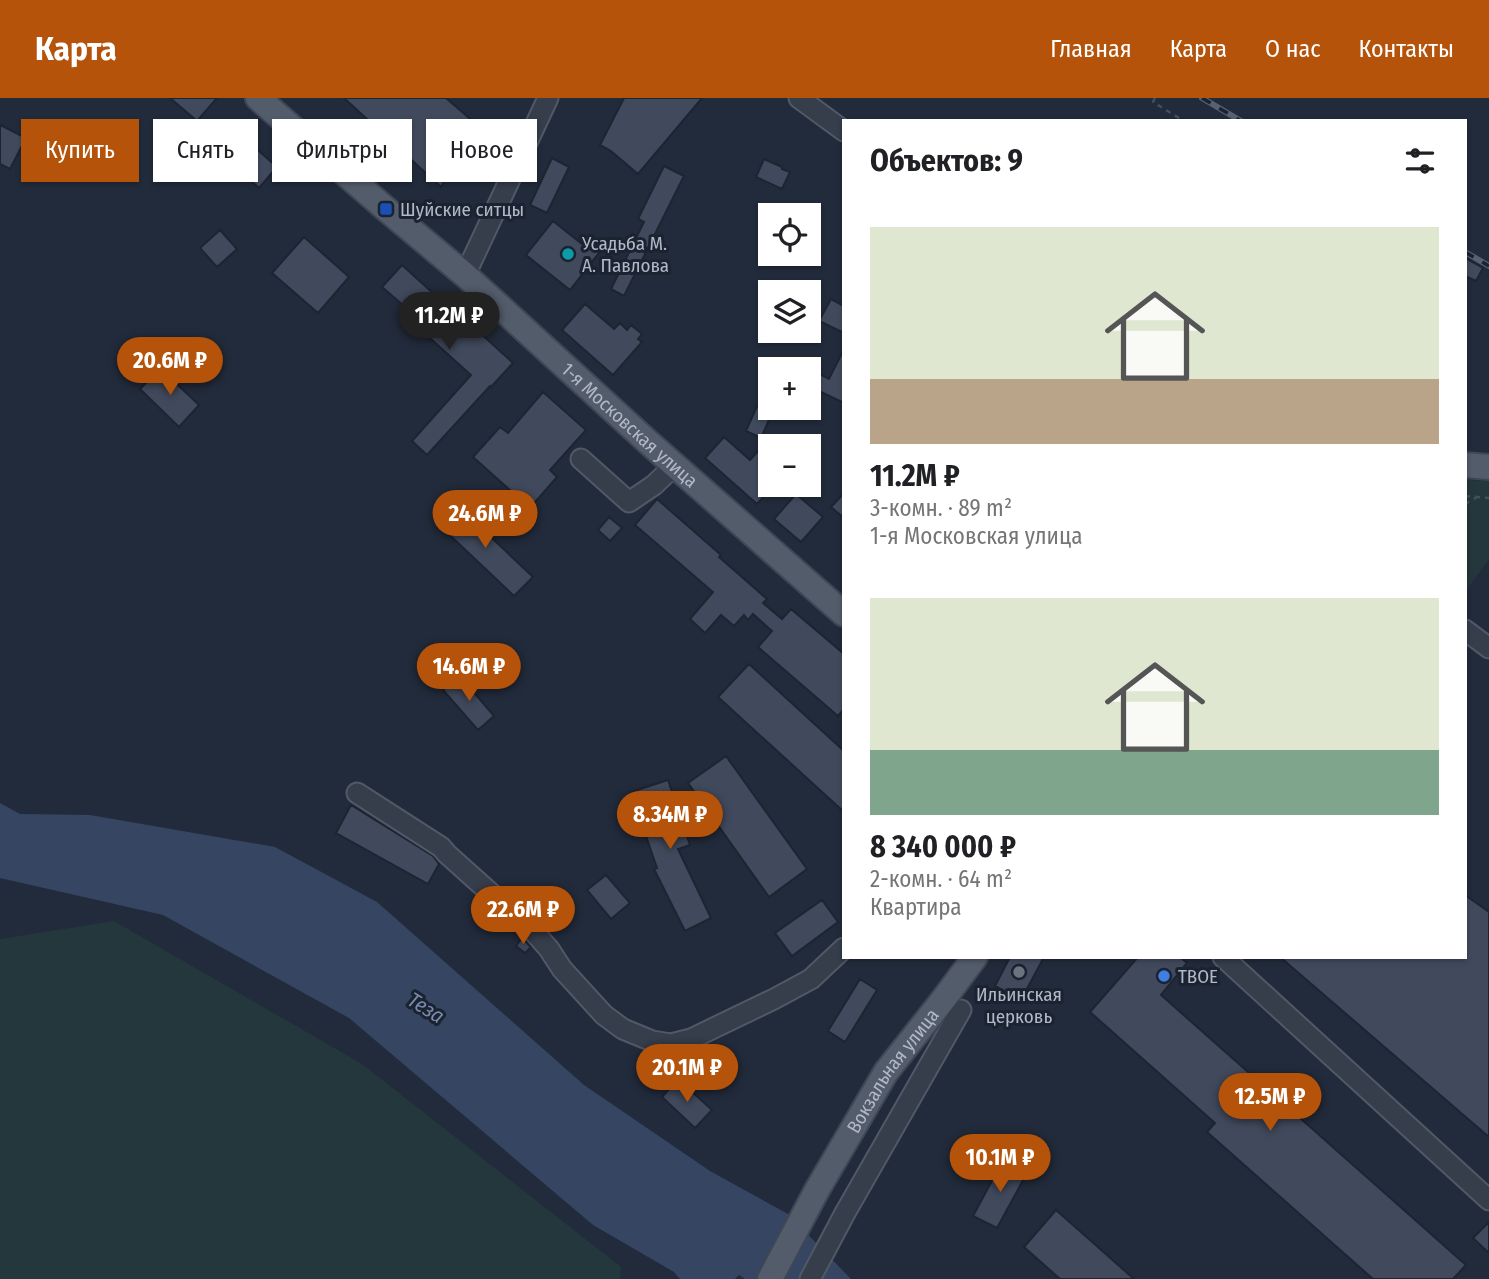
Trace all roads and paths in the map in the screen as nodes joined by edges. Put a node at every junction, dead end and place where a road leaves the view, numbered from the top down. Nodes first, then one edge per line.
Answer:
1 (258, 98) edge
2 (548, 98) edge
3 (799, 98) edge
4 (1154, 100) edge
5 (1181, 119) edge
6 (842, 130) edge
7 (465, 275) junction
8 (580, 459) dead end
9 (1467, 464) edge
10 (674, 466) junction
11 (1489, 467) edge
12 (1467, 496) edge
13 (1478, 498) junction
14 (1489, 498) edge
15 (1467, 503) edge
16 (842, 612) edge
17 (1467, 632) edge
18 (1489, 648) edge
19 (357, 793) dead end
20 (842, 950) edge
21 (974, 959) edge
22 (1225, 959) edge
23 (961, 1010) dead end
24 (1489, 1200) edge
25 (770, 1279) edge
26 (810, 1279) edge

1 - 7 main road, 1-я Московская улица
2 - 7 street
3 - 6 street
4 - 5 path
7 - 10 main road, 1-я Московская улица
8 - 10 street
9 - 11 main road
10 - 16 main road, 1-я Московская улица
12 - 13 path
13 - 14 path
13 - 15 path
17 - 18 street
19 - 20 street
21 - 25 main road, Вокзальная улица
22 - 24 street
23 - 26 street

